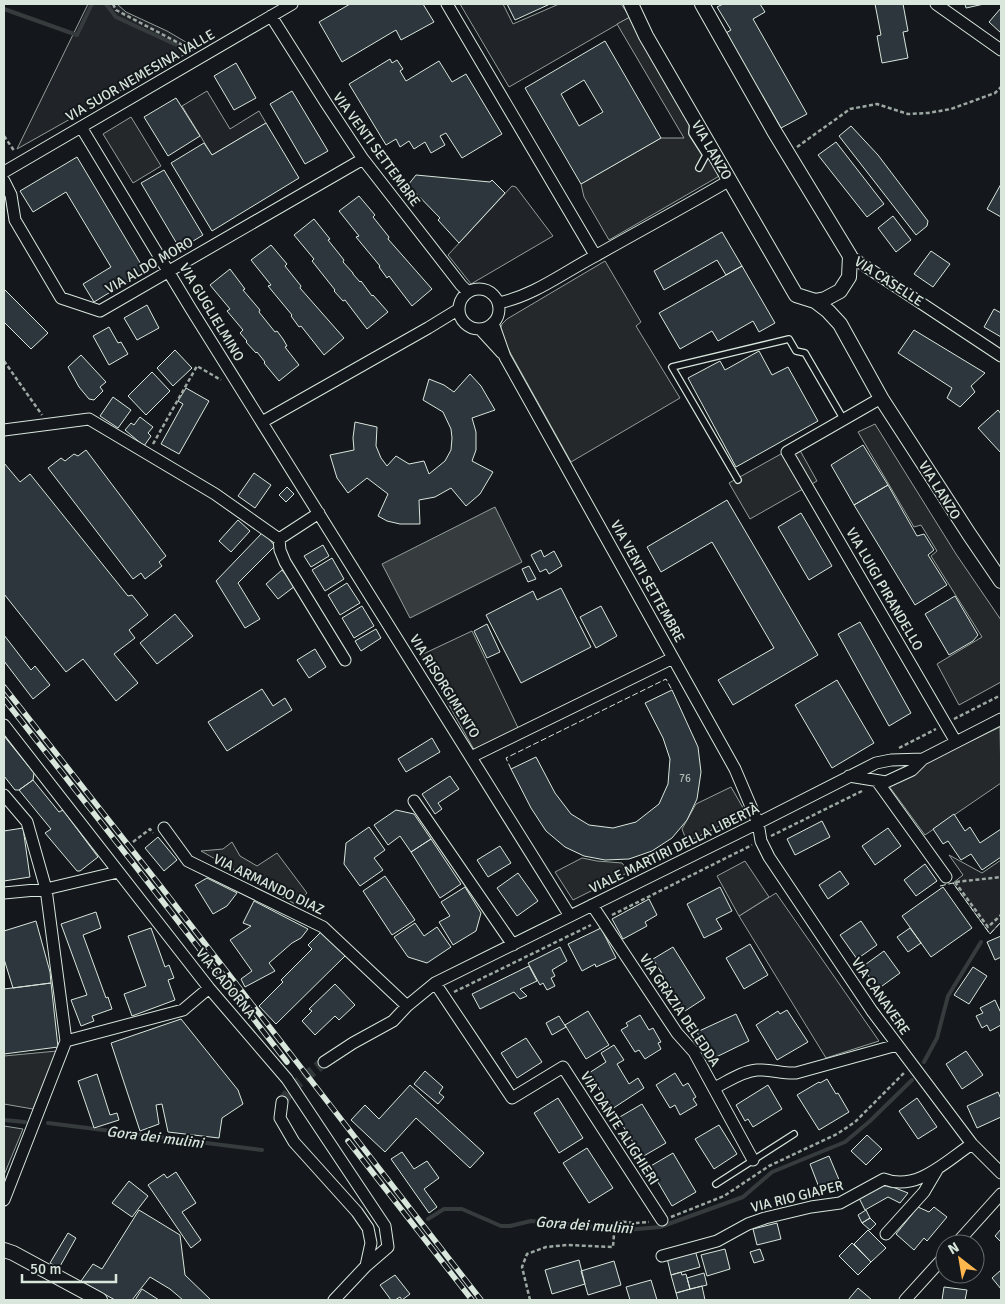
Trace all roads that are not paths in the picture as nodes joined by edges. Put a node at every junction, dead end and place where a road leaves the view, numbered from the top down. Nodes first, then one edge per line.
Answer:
1 (292, 4) edge
2 (447, 4) edge
3 (631, 4) edge
4 (704, 4) edge
5 (936, 4) edge
6 (271, 16) junction
7 (1001, 50) edge
8 (693, 117) junction
9 (82, 127) junction
10 (363, 159) junction
11 (699, 168) dead end
12 (4, 172) edge
13 (730, 180) junction
14 (4, 181) edge
15 (595, 255) junction
16 (850, 256) junction
17 (169, 270) junction
18 (840, 291) junction
19 (468, 292) junction
20 (815, 301) junction
21 (498, 303) junction
22 (459, 309) junction
23 (494, 323) junction
24 (840, 324) junction
25 (480, 329) junction
26 (1001, 356) edge
27 (505, 357) junction
28 (881, 398) junction
29 (844, 420) junction
30 (262, 422) junction
31 (4, 430) edge
32 (738, 480) dead end
33 (318, 513) junction
34 (279, 539) junction
35 (1001, 581) edge
36 (673, 658) junction
37 (345, 660) dead end
38 (1001, 719) edge
39 (4, 726) edge
40 (956, 742) junction
41 (471, 758) junction
42 (923, 759) junction
43 (849, 776) junction
44 (877, 781) junction
45 (4, 795) edge
46 (414, 801) dead end
47 (758, 823) junction
48 (164, 828) dead end
49 (118, 872) junction
50 (946, 877) dead end
51 (46, 889) junction
52 (4, 893) edge
53 (592, 905) junction
54 (570, 916) junction
55 (513, 945) junction
56 (435, 983) junction
57 (209, 988) junction
58 (407, 1006) junction
59 (66, 1040) junction
60 (897, 1045) junction
61 (324, 1062) tunnel mouth
62 (714, 1088) junction
63 (282, 1102) dead end
64 (794, 1134) dead end
65 (972, 1144) junction
66 (753, 1160) junction
67 (938, 1168) junction
68 (1001, 1173) edge
69 (716, 1184) dead end
70 (1001, 1194) edge
71 (4, 1200) edge
72 (662, 1220) road end
73 (886, 1234) dead end
74 (965, 1234) edge
75 (4, 1250) edge
76 (662, 1256) dead end
77 (366, 1266) junction
78 (935, 1267) edge
79 (100, 1300) edge
80 (334, 1300) edge
81 (905, 1300) edge

1 - 6 street, VIA SUOR NEMESINA VALLE
2 - 15 street
3 - 8 street, VIA LANZO
4 - 16 street, VIA CASELLE
5 - 7 street
6 - 9 street, VIA SUOR NEMESINA VALLE
6 - 10 street, VIA VENTI SETTEMBRE
8 - 11 lane
8 - 13 street, VIA LANZO
9 - 12 street, VIA SUOR NEMESINA VALLE
9 - 17 street, VIA GUGLIELMINO
10 - 17 street, VIA ALDO MORO
10 - 19 street, VIA VENTI SETTEMBRE
13 - 15 street
13 - 20 street, VIA LANZO
14 - 17 street, VIA ALDO MORO
15 - 21 street
16 - 18 street
16 - 26 street, VIA CASELLE
17 - 30 street, VIA GUGLIELMINO
18 - 20 street
18 - 24 street, VIA LANZO
19 - 21 street
19 - 22 street
20 - 24 street, VIA LANZO
21 - 23 street
22 - 25 street
22 - 30 street
23 - 25 street
23 - 27 street, VIA VENTI SETTEMBRE
24 - 28 street, VIA LANZO
25 - 27 street, VIA VENTI SETTEMBRE
27 - 36 street, VIA VENTI SETTEMBRE
28 - 29 street
28 - 35 street, VIA LANZO
29 - 32 lane
29 - 40 street, VIA LUIGI PIRANDELLO
30 - 33 street, VIA GUGLIELMINO
31 - 34 street
33 - 34 street
33 - 41 street, VIA RISORGIMENTO
34 - 37 street
36 - 41 street
36 - 47 street, VIA VENTI SETTEMBRE
38 - 40 street, VIALE MARTIRI DELLA LIBERTÀ
39 - 49 street, VIA CADORNA
40 - 42 street, VIALE MARTIRI DELLA LIBERTÀ
41 - 54 street, VIA RISORGIMENTO
42 - 43 street, VIALE MARTIRI DELLA LIBERTÀ
42 - 44 street, VIALE MARTIRI DELLA LIBERTÀ
43 - 44 street, VIALE MARTIRI DELLA LIBERTÀ
43 - 47 street, VIALE MARTIRI DELLA LIBERTÀ
44 - 50 street
45 - 51 street
46 - 55 street
47 - 53 street, VIALE MARTIRI DELLA LIBERTÀ
47 - 60 street, VIA CANAVERE
48 - 58 street, VIA ARMANDO DIAZ
49 - 51 street
49 - 57 street, VIA CADORNA
51 - 52 street
51 - 59 street
53 - 54 street, VIALE MARTIRI DELLA LIBERTÀ
53 - 62 street, VIA GRAZIA DELEDDA
54 - 55 street, VIALE MARTIRI DELLA LIBERTÀ
55 - 56 street, VIALE MARTIRI DELLA LIBERTÀ
56 - 58 street, VIALE MARTIRI DELLA LIBERTÀ
56 - 72 street, VIA DANTE ALIGHIERI
57 - 59 street
57 - 77 street, VIA CADORNA
58 - 61 street, VIALE MARTIRI DELLA LIBERTÀ
59 - 71 street
60 - 62 street
60 - 65 street, VIA CANAVERE
62 - 66 street, VIA GRAZIA DELEDDA
63 - 77 street
64 - 66 lane
65 - 67 street, VIA RIO GIAPER
65 - 68 street, VIA CANAVERE
66 - 69 lane
67 - 73 street, VIA RIO GIAPER
67 - 76 street, VIA RIO GIAPER
70 - 74 street
75 - 79 street
77 - 80 street
78 - 81 street

